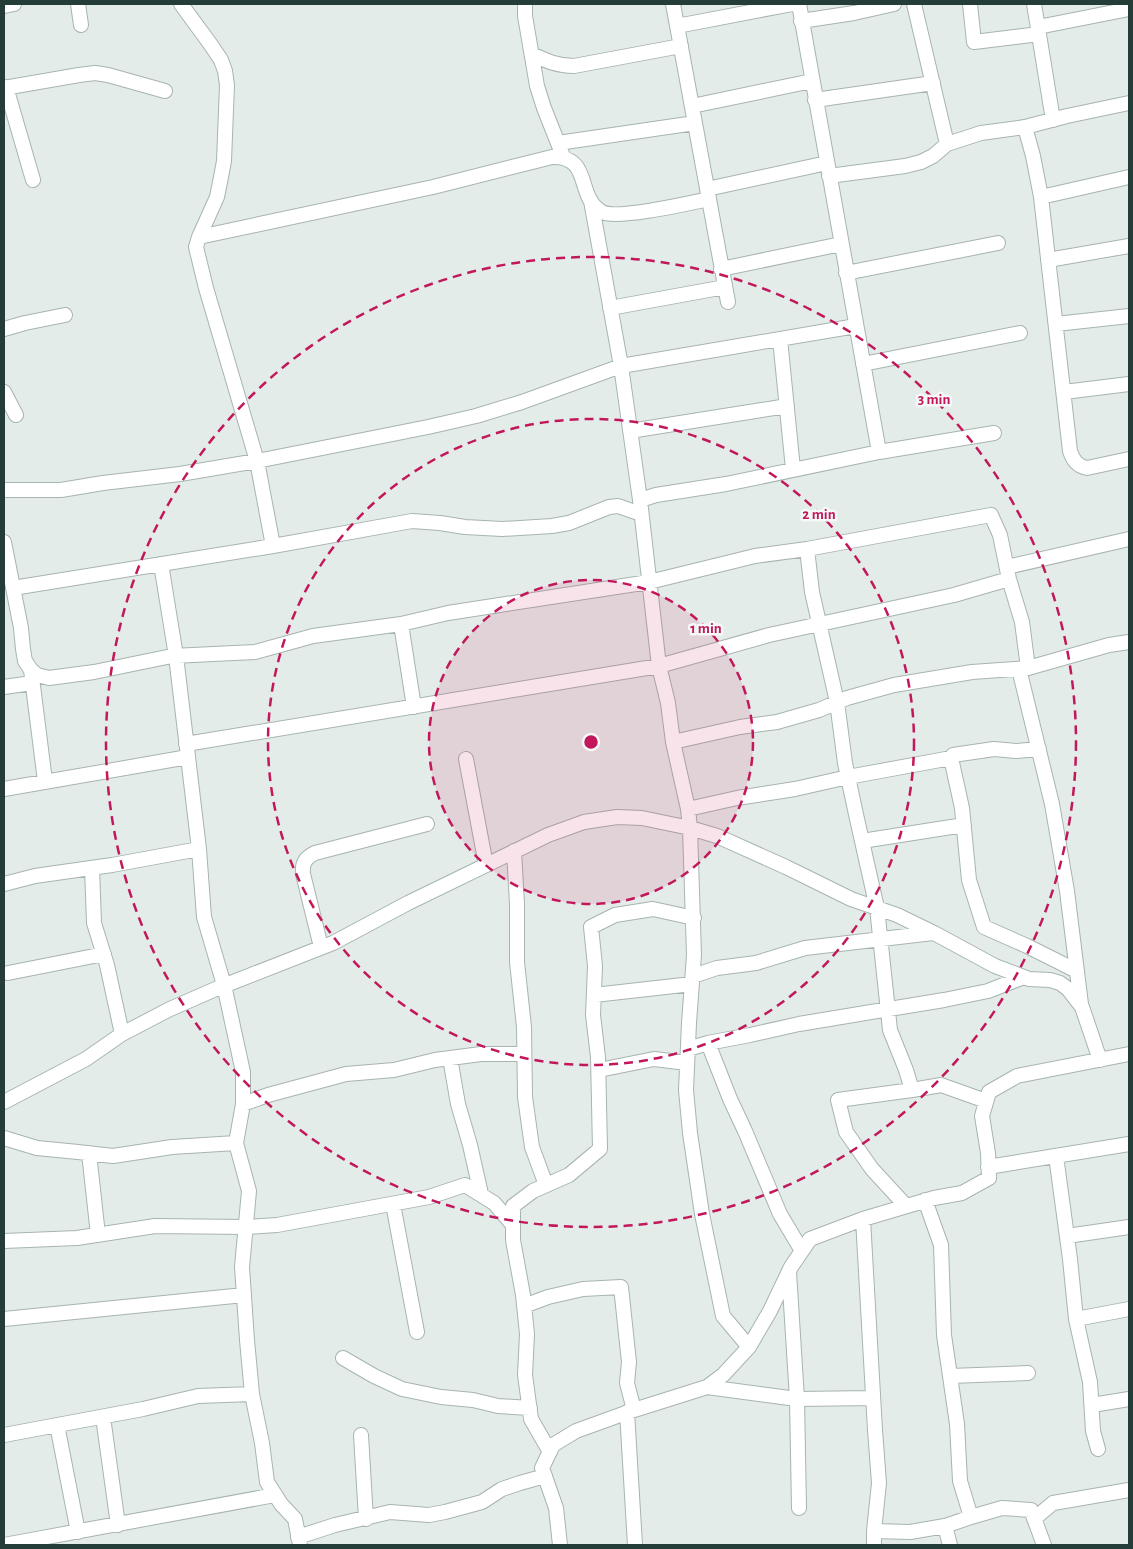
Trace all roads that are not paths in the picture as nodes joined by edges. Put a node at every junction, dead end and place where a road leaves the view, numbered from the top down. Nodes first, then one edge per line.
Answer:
1 (14, 4) edge
2 (78, 4) edge
3 (181, 4) edge
4 (525, 4) edge
5 (673, 4) edge
6 (792, 4) edge
7 (799, 4) edge
8 (894, 4) edge
9 (914, 4) edge
10 (970, 4) edge
11 (1034, 4) edge
12 (4, 6) edge
13 (1129, 9) edge
14 (802, 21) junction
15 (81, 25) dead end
16 (677, 26) junction
17 (1038, 30) junction
18 (681, 46) junction
19 (532, 54) junction
20 (812, 81) junction
21 (933, 83) junction
22 (5, 88) edge
23 (165, 91) dead end
24 (815, 100) junction
25 (1129, 103) edge
26 (692, 106) junction
27 (1053, 120) junction
28 (695, 123) junction
29 (1025, 127) junction
30 (558, 142) junction
31 (947, 144) junction
32 (563, 156) junction
33 (828, 170) junction
34 (1129, 176) edge
35 (32, 180) dead end
36 (708, 194) junction
37 (1041, 197) junction
38 (591, 201) junction
39 (199, 237) junction
40 (998, 243) dead end
41 (841, 244) junction
42 (1129, 246) edge
43 (1048, 260) junction
44 (721, 269) junction
45 (846, 273) junction
46 (725, 287) junction
47 (728, 302) dead end
48 (610, 308) junction
49 (65, 315) dead end
50 (1129, 316) edge
51 (1056, 324) junction
52 (856, 326) junction
53 (4, 329) edge
54 (1020, 333) dead end
55 (780, 339) junction
56 (863, 364) junction
57 (621, 366) junction
58 (1129, 384) edge
59 (4, 392) edge
60 (1064, 392) junction
61 (787, 406) junction
62 (16, 415) dead end
63 (630, 431) junction
64 (994, 433) dead end
65 (879, 452) junction
66 (1129, 458) edge
67 (257, 461) junction
68 (793, 469) junction
69 (4, 490) edge
70 (640, 500) junction
71 (641, 514) junction
72 (1129, 539) edge
73 (4, 542) edge
74 (273, 546) junction
75 (807, 549) junction
76 (161, 564) junction
77 (1008, 573) junction
78 (649, 582) junction
79 (13, 588) junction
80 (401, 624) junction
81 (820, 624) junction
82 (1129, 642) edge
83 (176, 656) junction
84 (660, 666) junction
85 (1023, 669) junction
86 (32, 676) junction
87 (4, 687) edge
88 (838, 702) junction
89 (414, 707) junction
90 (673, 742) junction
91 (1039, 749) junction
92 (187, 750) junction
93 (466, 758) dead end
94 (951, 758) junction
95 (848, 777) junction
96 (45, 781) junction
97 (4, 789) edge
98 (688, 809) junction
99 (427, 824) dead end
100 (964, 825) junction
101 (690, 828) junction
102 (862, 841) junction
103 (199, 850) junction
104 (514, 851) junction
105 (486, 865) junction
106 (92, 868) junction
107 (4, 884) edge
108 (877, 908) junction
109 (694, 918) junction
110 (934, 933) junction
111 (882, 940) junction
112 (321, 947) junction
113 (104, 954) junction
114 (1077, 971) junction
115 (8, 974) dead end
116 (1024, 977) junction
117 (692, 980) junction
118 (224, 986) junction
119 (594, 995) junction
120 (1082, 1007) junction
121 (887, 1010) junction
122 (122, 1034) junction
123 (708, 1043) junction
124 (524, 1054) junction
125 (1129, 1054) edge
126 (688, 1056) junction
127 (450, 1058) junction
128 (1100, 1060) junction
129 (599, 1070) junction
130 (912, 1090) junction
131 (986, 1101) junction
132 (4, 1102) edge
133 (243, 1104) junction
134 (4, 1138) edge
135 (236, 1143) junction
136 (1129, 1144) edge
137 (89, 1153) junction
138 (1056, 1156) junction
139 (988, 1168) junction
140 (546, 1185) junction
141 (480, 1194) junction
142 (925, 1200) junction
143 (394, 1204) junction
144 (906, 1206) junction
145 (863, 1218) junction
146 (513, 1225) junction
147 (1129, 1226) edge
148 (247, 1227) junction
149 (98, 1235) junction
150 (1067, 1236) junction
151 (4, 1241) edge
152 (802, 1251) junction
153 (789, 1272) junction
154 (244, 1295) junction
155 (524, 1306) junction
156 (1129, 1309) edge
157 (4, 1319) edge
158 (1076, 1319) junction
159 (417, 1332) dead end
160 (749, 1347) junction
161 (343, 1358) dead end
162 (1028, 1374) dead end
163 (950, 1376) junction
164 (707, 1387) junction
165 (252, 1394) junction
166 (873, 1398) junction
167 (1129, 1399) edge
168 (797, 1400) junction
169 (1092, 1405) junction
170 (530, 1408) junction
171 (631, 1411) junction
172 (103, 1417) junction
173 (57, 1425) junction
174 (4, 1435) edge
175 (361, 1435) dead end
176 (1098, 1449) dead end
177 (550, 1452) junction
178 (545, 1476) junction
179 (1129, 1490) edge
180 (275, 1495) junction
181 (799, 1508) dead end
182 (971, 1517) junction
183 (366, 1518) junction
184 (1034, 1519) junction
185 (118, 1525) junction
186 (945, 1526) junction
187 (78, 1532) junction
188 (874, 1538) edge
189 (299, 1541) edge
190 (4, 1545) edge
191 (560, 1545) edge
192 (635, 1545) edge
193 (950, 1545) edge
194 (1044, 1545) edge

1 - 12 street
2 - 15 street
3 - 39 street
4 - 19 street
5 - 16 street
6 - 16 street
7 - 14 street
8 - 14 street
9 - 21 street
10 - 17 street
11 - 17 street
13 - 17 street
14 - 20 street
16 - 18 street
17 - 27 street
18 - 19 street
18 - 26 street
19 - 30 street
20 - 24 street
20 - 26 street
21 - 24 street
21 - 31 street
22 - 23 street
22 - 35 street
24 - 33 street
25 - 27 street
26 - 28 street
27 - 29 street
28 - 30 street
28 - 36 street
29 - 31 street
29 - 37 street
30 - 32 street
31 - 33 street
32 - 38 street
32 - 39 street
33 - 36 street
33 - 41 street
34 - 37 street
36 - 38 street
36 - 44 street
37 - 43 street
38 - 48 street
39 - 67 street
40 - 45 street
41 - 44 street
41 - 45 street
42 - 43 street
43 - 51 street
44 - 46 street
45 - 52 street
46 - 47 street
46 - 48 street
48 - 57 street
49 - 53 street
50 - 51 street
51 - 60 street
52 - 55 street
52 - 56 street
54 - 56 street
55 - 57 street
55 - 61 street
56 - 65 street
57 - 63 street
57 - 67 street
58 - 60 street
59 - 62 street
60 - 66 street
61 - 63 street
61 - 68 street
63 - 70 street
64 - 65 street
65 - 68 street
67 - 69 street
67 - 74 street
68 - 70 street
70 - 71 street
71 - 74 street
71 - 78 street
72 - 77 street
73 - 79 street
74 - 76 street
75 - 77 street
75 - 78 street
75 - 81 street
76 - 79 street
76 - 83 street
77 - 81 street
77 - 85 street
78 - 80 street
78 - 84 street
79 - 86 street
80 - 83 street
80 - 89 street
81 - 84 street
81 - 88 street
82 - 85 street
83 - 86 street
83 - 92 street
84 - 89 street
84 - 90 street
85 - 88 street
85 - 91 street
86 - 87 street
86 - 96 street
88 - 90 street
88 - 95 street
89 - 92 street
90 - 98 street
91 - 94 street
91 - 114 street
92 - 96 street
92 - 103 street
93 - 105 street
94 - 95 street
94 - 100 street
95 - 98 street
95 - 102 street
96 - 97 street
98 - 101 street
99 - 112 street
100 - 102 street
100 - 114 street
101 - 104 street
101 - 108 street
101 - 109 street
102 - 108 street
103 - 106 street
103 - 118 street
104 - 105 street
104 - 124 street
105 - 112 street
106 - 107 street
106 - 113 street
108 - 110 street
108 - 111 street
109 - 117 street
109 - 119 street
110 - 111 street
110 - 116 street
111 - 117 street
111 - 121 street
112 - 118 street
113 - 115 street
113 - 122 street
114 - 120 street
116 - 120 street
116 - 121 street
117 - 119 street
117 - 126 street
118 - 122 street
118 - 133 street
119 - 129 street
120 - 128 street
121 - 123 street
121 - 130 street
122 - 132 street
123 - 126 street
123 - 152 street
124 - 127 street
124 - 140 street
125 - 128 street
126 - 129 street
126 - 160 street
127 - 133 street
127 - 141 street
128 - 131 street
129 - 140 street
130 - 131 street
130 - 144 street
131 - 139 street
133 - 135 street
134 - 137 street
135 - 137 street
135 - 148 street
136 - 138 street
137 - 149 street
138 - 139 street
138 - 150 street
139 - 142 street
140 - 146 street
141 - 143 street
141 - 146 street
142 - 144 street
142 - 163 street
143 - 148 street
143 - 159 street
144 - 145 street
145 - 152 street
145 - 166 street
146 - 155 street
147 - 150 street
148 - 149 street
148 - 154 street
149 - 151 street
150 - 158 street
152 - 153 street
153 - 160 street
153 - 168 street
154 - 157 street
154 - 165 street
155 - 170 street
155 - 171 street
156 - 158 street
158 - 169 street
160 - 164 street
161 - 170 street
162 - 163 street
163 - 182 street
164 - 168 street
164 - 171 street
165 - 172 street
165 - 180 street
166 - 168 street
166 - 188 street
167 - 169 street
168 - 181 street
169 - 176 street
170 - 177 street
171 - 177 street
171 - 192 street
172 - 173 street
172 - 185 street
173 - 174 street
173 - 187 street
175 - 183 street
177 - 178 street
178 - 183 street
178 - 191 street
179 - 184 street
180 - 185 street
180 - 189 street
182 - 184 street
182 - 186 street
183 - 189 street
184 - 194 street
185 - 187 street
186 - 188 street
186 - 193 street
187 - 190 street

